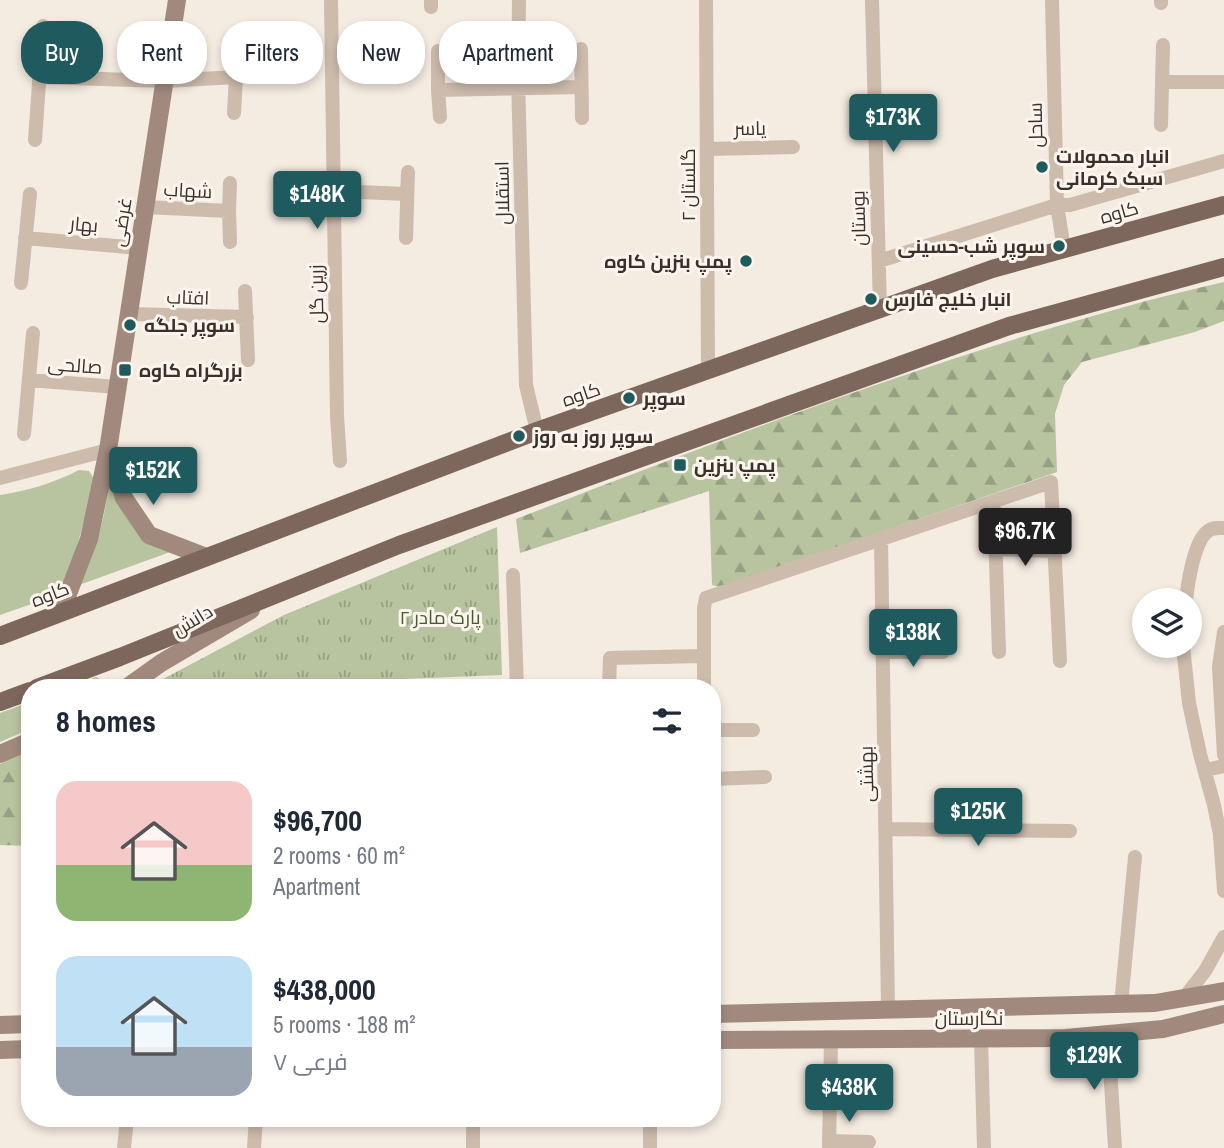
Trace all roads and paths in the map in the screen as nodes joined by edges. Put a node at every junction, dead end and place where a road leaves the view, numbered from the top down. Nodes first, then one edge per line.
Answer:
1 (177, 0) edge
2 (331, 0) edge
3 (519, 0) edge
4 (706, 0) edge
5 (872, 0) edge
6 (1052, 0) edge
7 (174, 21) edge
8 (1163, 45) dead end
9 (581, 49) dead end
10 (438, 51) dead end
11 (1162, 82) junction
12 (1224, 82) edge
13 (38, 84) edge
14 (164, 84) edge
15 (236, 84) edge
16 (581, 87) junction
17 (519, 89) junction
18 (438, 90) junction
19 (234, 113) dead end
20 (440, 117) dead end
21 (582, 118) dead end
22 (1161, 125) dead end
23 (34, 139) dead end
24 (793, 147) dead end
25 (707, 149) junction
26 (1224, 160) edge
27 (408, 172) dead end
28 (230, 183) dead end
29 (334, 191) junction
30 (30, 194) dead end
31 (407, 194) junction
32 (1057, 205) junction
33 (1224, 205) edge
34 (145, 207) junction
35 (229, 211) junction
36 (25, 238) junction
37 (406, 238) dead end
38 (230, 242) dead end
39 (139, 248) junction
40 (1064, 249) junction
41 (878, 261) junction
42 (1224, 267) edge
43 (21, 283) dead end
44 (245, 291) dead end
45 (880, 309) junction
46 (128, 314) junction
47 (247, 317) junction
48 (33, 333) dead end
49 (248, 360) dead end
50 (708, 370) junction
51 (29, 380) junction
52 (117, 387) junction
53 (537, 431) junction
54 (24, 434) dead end
55 (108, 450) junction
56 (340, 461) dead end
57 (0, 478) edge
58 (994, 501) junction
59 (1224, 528) edge
60 (881, 538) junction
61 (996, 549) junction
62 (1055, 551) junction
63 (206, 557) junction
64 (513, 575) dead end
65 (1189, 588) edge
66 (282, 592) junction
67 (61, 612) junction
68 (1224, 632) edge
69 (0, 636) edge
70 (883, 652) junction
71 (943, 652) dead end
72 (999, 652) dead end
73 (703, 656) junction
74 (1184, 658) edge
75 (1060, 660) dead end
76 (60, 679) edge
77 (139, 679) edge
78 (517, 679) edge
79 (609, 679) edge
80 (704, 679) edge
81 (21, 694) edge
82 (0, 702) edge
83 (721, 730) edge
84 (752, 730) dead end
85 (21, 745) edge
86 (0, 754) edge
87 (1224, 755) edge
88 (1224, 766) edge
89 (1205, 770) junction
90 (765, 778) dead end
91 (721, 779) edge
92 (886, 829) junction
93 (1070, 831) dead end
94 (1135, 857) dead end
95 (1224, 891) edge
96 (1224, 937) edge
97 (1224, 991) edge
98 (1184, 998) junction
99 (1121, 1004) junction
100 (1046, 1006) junction
101 (888, 1010) junction
102 (721, 1014) edge
103 (1224, 1014) edge
104 (21, 1024) edge
105 (0, 1025) edge
106 (1108, 1034) junction
107 (1044, 1038) junction
108 (981, 1039) junction
109 (721, 1040) edge
110 (831, 1040) junction
111 (21, 1050) edge
112 (0, 1051) edge
113 (874, 1099) dead end
114 (830, 1104) junction
115 (126, 1127) edge
116 (255, 1127) edge
117 (473, 1127) edge
118 (650, 1127) edge
119 (869, 1142) dead end
120 (829, 1144) edge
121 (124, 1148) edge
122 (254, 1148) edge
123 (472, 1148) edge
124 (650, 1148) edge
125 (984, 1148) edge
126 (1115, 1148) edge

1 - 7 main road, غرضی
2 - 29 street, زرین گل
3 - 17 street, استقلال
4 - 25 street, گلستان ۲
5 - 41 street, بوستان
6 - 32 street, ساحل
8 - 11 street
9 - 16 street
10 - 18 street
11 - 12 street
11 - 22 street
13 - 23 street
14 - 34 main road, غرضی
15 - 19 street
16 - 17 street
16 - 21 street
17 - 18 street
17 - 53 street, استقلال
18 - 20 street
24 - 25 street, یاسر
25 - 50 street, گلستان ۲
26 - 32 street
27 - 31 street
28 - 35 street
29 - 31 street
29 - 56 street, زرین گل
30 - 36 street
31 - 37 street
32 - 40 street, ساحل
32 - 41 street
33 - 40 main road, کاوه
34 - 35 street, شهاب
34 - 39 main road, غرضی
35 - 38 street
36 - 39 street, بهار
36 - 43 street
39 - 46 main road, غرضی
40 - 45 main road, کاوه
41 - 45 street, بوستان
42 - 66 main road
44 - 47 street
45 - 50 main road, کاوه
46 - 47 street, افتاب
46 - 52 main road, غرضی
47 - 49 street
48 - 51 street
50 - 53 main road, کاوه
51 - 52 street, صالحی
51 - 54 street
52 - 55 main road, غرضی
53 - 63 main road, کاوه
55 - 57 street
55 - 63 main road
55 - 67 main road, غرضی
58 - 60 street
58 - 61 street
58 - 62 street
59 - 65 street
60 - 70 street, بهشتی
60 - 73 street
61 - 62 street
61 - 72 street
62 - 75 street
63 - 67 main road, کاوه
64 - 78 street
66 - 76 main road
66 - 77 main road, دانش
67 - 69 main road, کاوه
68 - 87 street
70 - 71 street
70 - 92 street, بهشتی
73 - 79 street
73 - 80 street
74 - 89 street
81 - 82 main road
83 - 84 street
85 - 86 main road
88 - 89 street
89 - 95 street
90 - 91 street
92 - 93 street
92 - 101 street, بهشتی
94 - 99 street
96 - 98 street
97 - 98 main road, نگارستان
98 - 99 main road, نگارستان
99 - 100 main road, نگارستان
100 - 101 main road, نگارستان
100 - 107 main road
101 - 102 main road, نگارستان
103 - 106 main road, نگارستان
104 - 105 main road
106 - 107 main road, نگارستان
106 - 126 street
107 - 108 main road, نگارستان
108 - 110 main road, نگارستان
108 - 125 street
109 - 110 main road, نگارستان
110 - 114 street
111 - 112 main road
113 - 114 street
114 - 120 street
115 - 121 street
116 - 122 street
117 - 123 street
118 - 124 street
119 - 120 street

